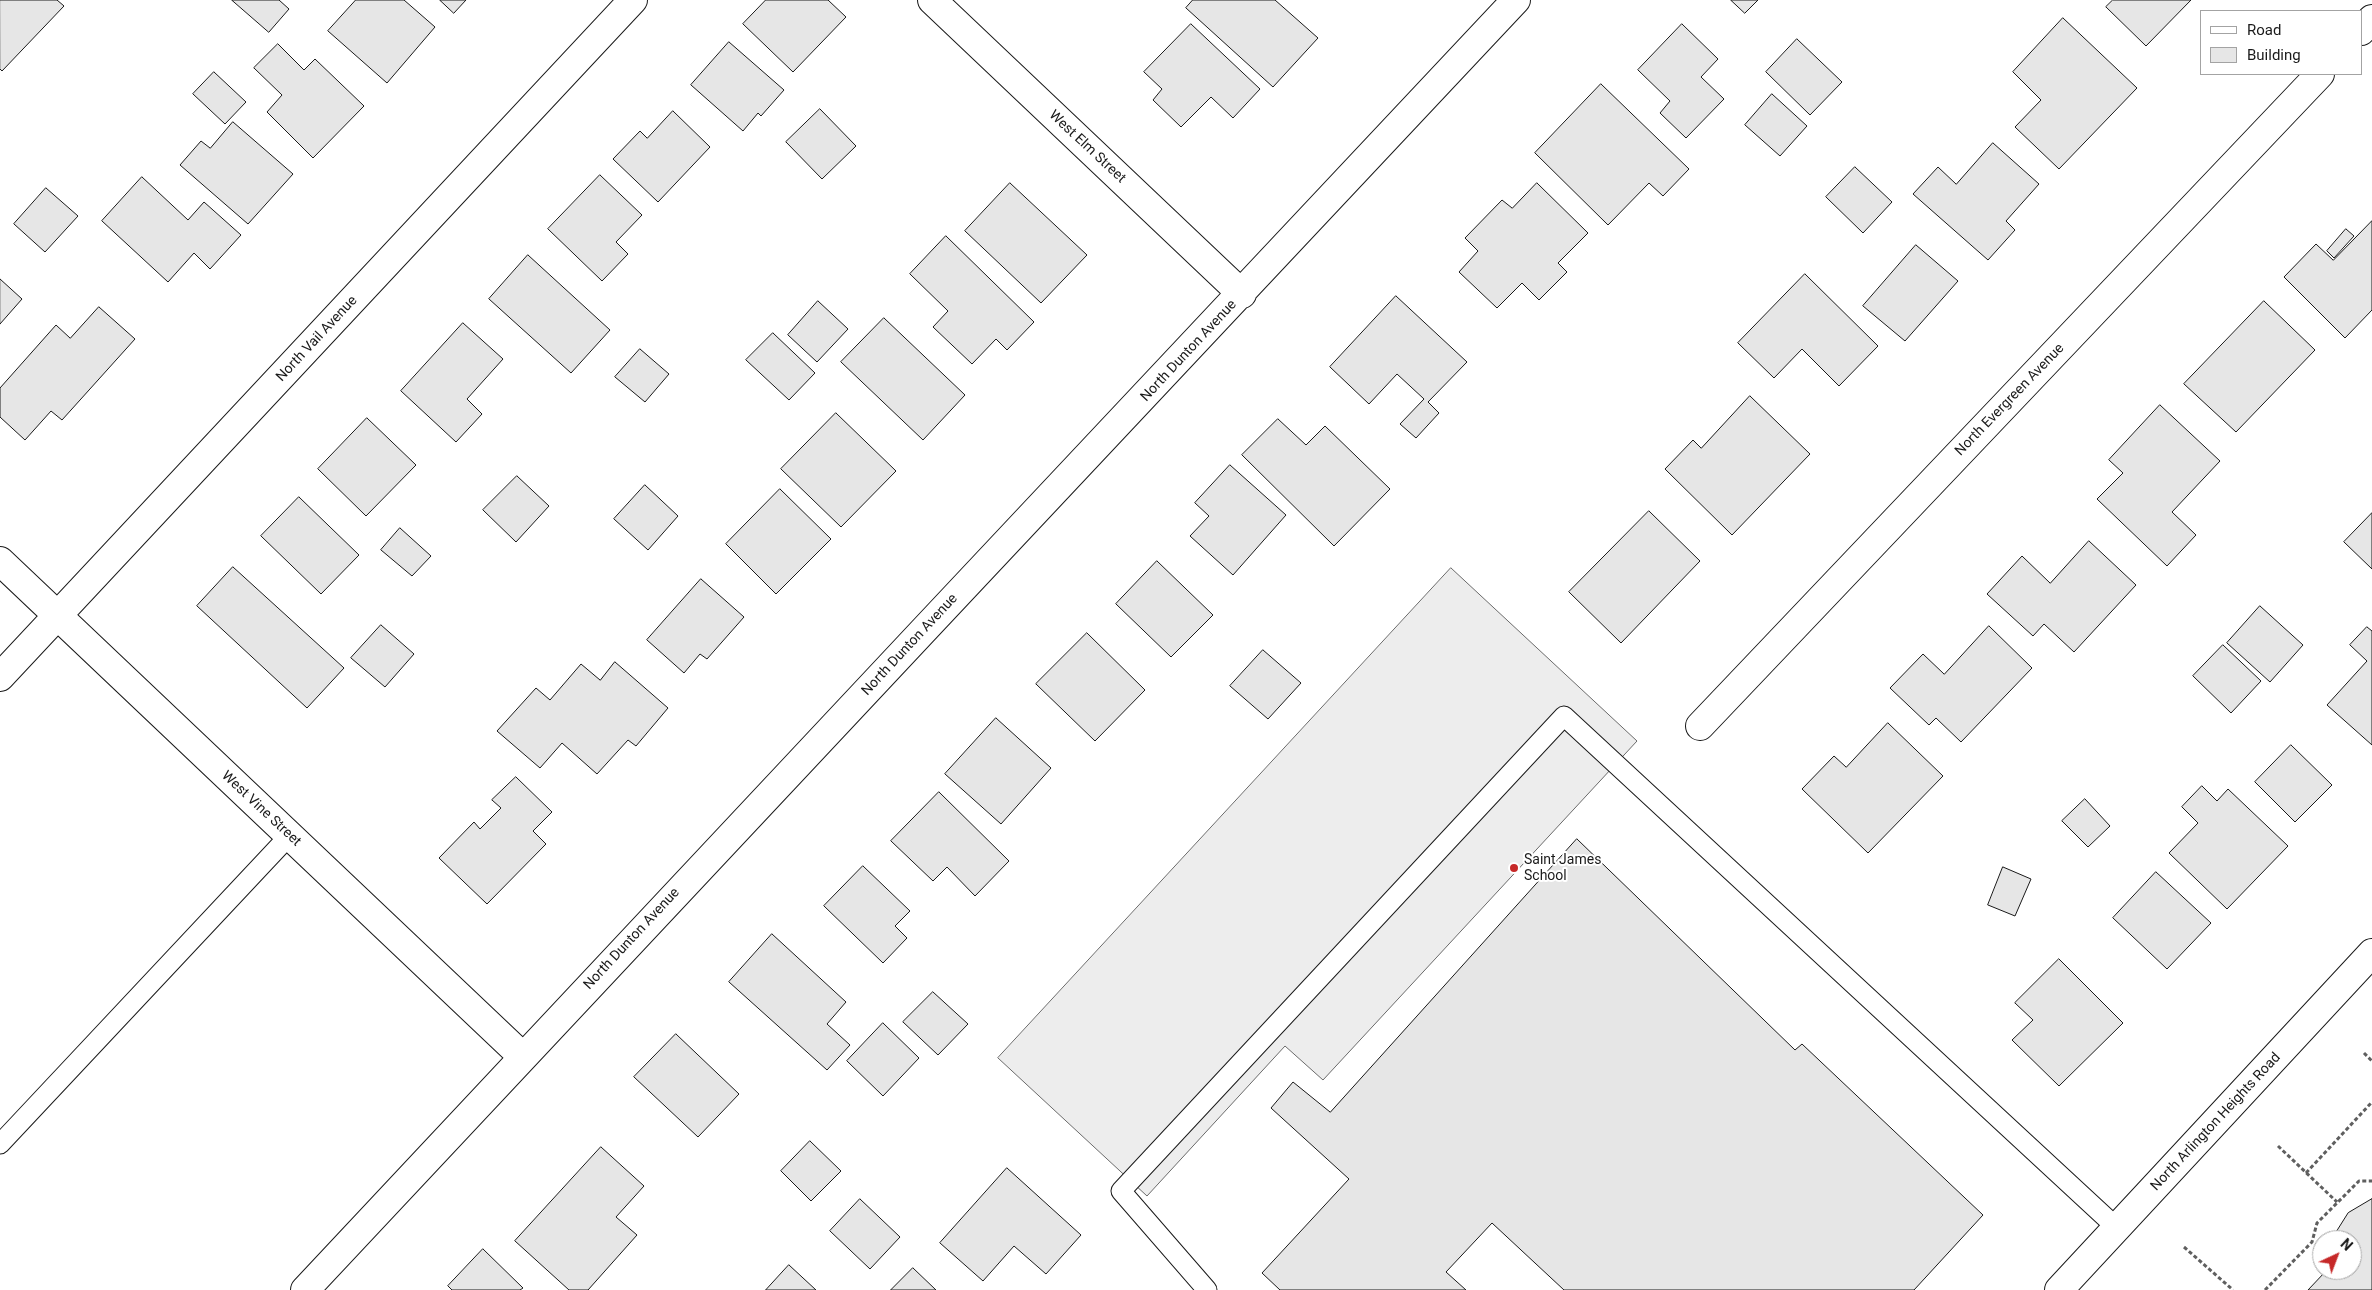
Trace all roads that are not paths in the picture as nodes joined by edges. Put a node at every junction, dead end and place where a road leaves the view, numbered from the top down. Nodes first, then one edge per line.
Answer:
1 (633, 0) edge
2 (932, 0) edge
3 (1516, 0) edge
4 (2372, 19) edge
5 (2362, 29) edge
6 (2319, 75) edge
7 (1242, 294) junction
8 (0, 561) edge
9 (57, 616) junction
10 (0, 677) edge
11 (1700, 726) dead end
12 (289, 836) junction
13 (2372, 954) edge
14 (522, 1056) junction
15 (0, 1144) edge
16 (2116, 1228) junction
17 (305, 1290) edge
18 (1207, 1290) edge
19 (2059, 1290) edge

1 - 9 street, North Vail Avenue
2 - 7 street, West Elm Street
3 - 7 street, North Dunton Avenue
4 - 5 street
6 - 11 street, North Evergreen Avenue
7 - 14 street, North Dunton Avenue
8 - 9 street, West Vine Street
9 - 10 street, North Vail Avenue
9 - 12 street, West Vine Street
12 - 14 street, West Vine Street
12 - 15 lane
13 - 16 street, North Arlington Heights Road
14 - 17 street, North Dunton Avenue
16 - 18 lane
16 - 19 street, North Arlington Heights Road

